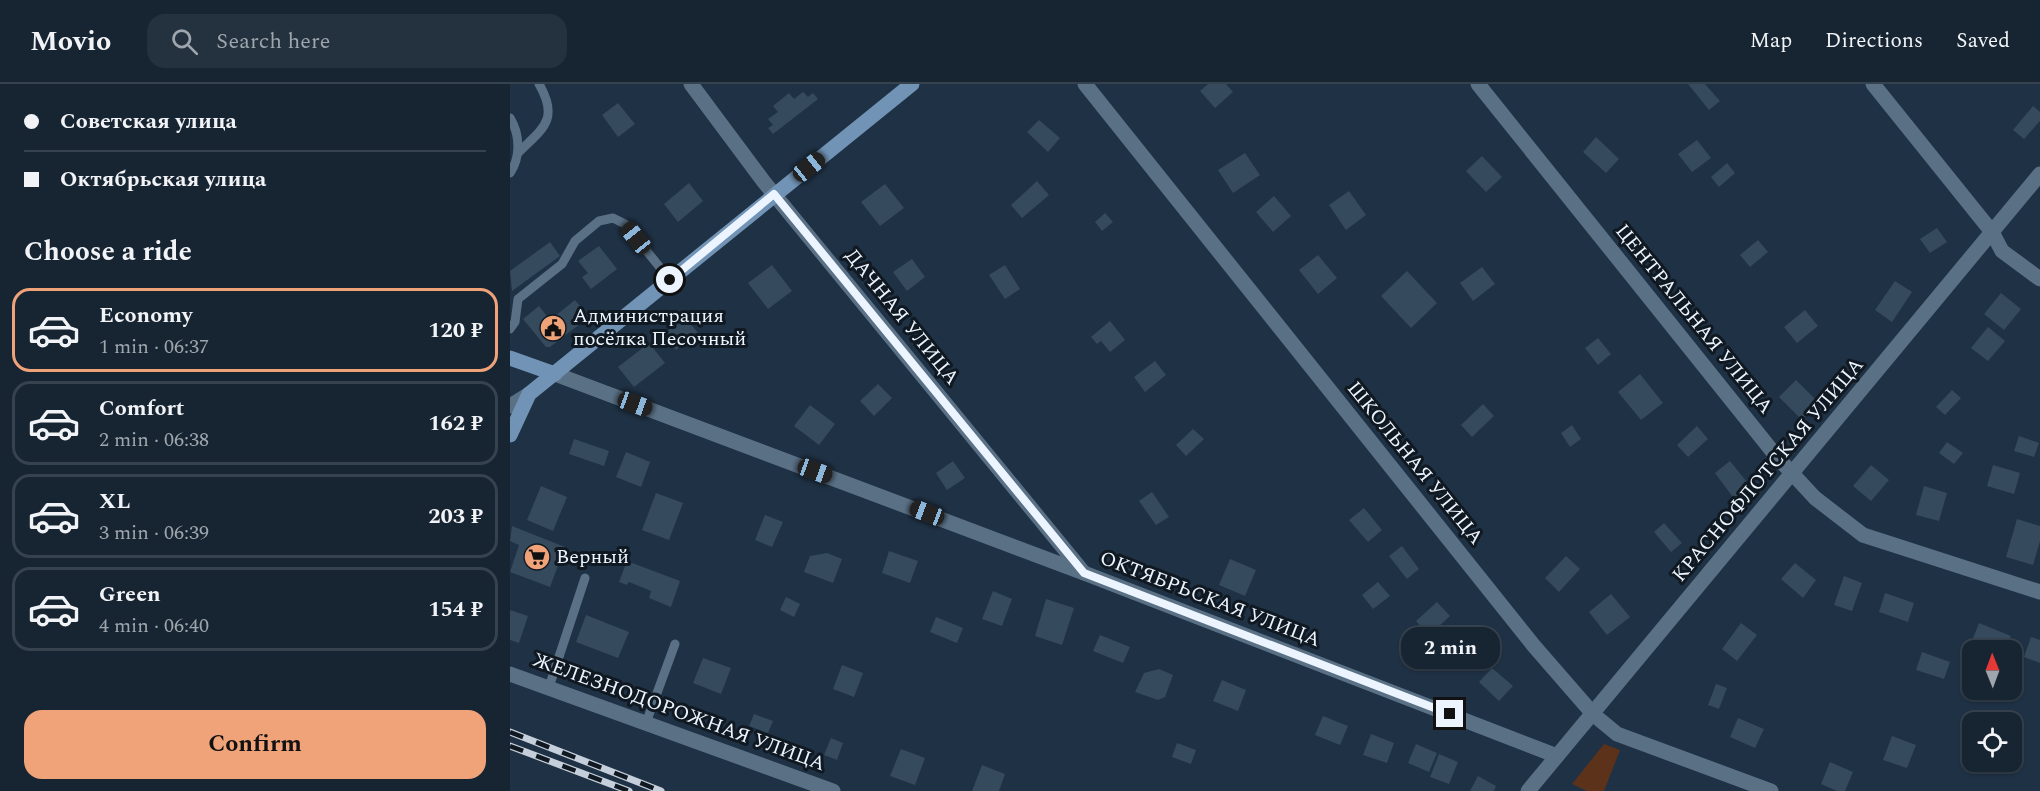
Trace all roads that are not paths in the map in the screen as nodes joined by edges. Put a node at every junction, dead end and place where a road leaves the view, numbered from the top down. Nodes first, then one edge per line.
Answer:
1 (539, 84) edge
2 (691, 84) edge
3 (912, 84) edge
4 (1085, 84) edge
5 (1478, 84) edge
6 (1874, 84) edge
7 (510, 118) edge
8 (518, 153) junction
9 (510, 173) edge
10 (2040, 174) edge
11 (774, 194) junction
12 (1992, 232) junction
13 (2040, 279) edge
14 (670, 280) junction
15 (510, 329) edge
16 (512, 357) edge
17 (555, 374) junction
18 (529, 394) junction
19 (510, 406) edge
20 (510, 435) edge
21 (1792, 474) junction
22 (1084, 573) junction
23 (585, 578) dead end
24 (2040, 592) edge
25 (675, 644) dead end
26 (510, 674) edge
27 (549, 687) junction
28 (1594, 715) junction
29 (646, 723) junction
30 (1557, 756) junction
31 (833, 791) edge
32 (1528, 791) edge
33 (1771, 791) edge

1 - 8 lane
2 - 11 street, ДАЧНАЯ УЛИЦА
3 - 11 main road
4 - 28 street, ШКОЛЬНАЯ УЛИЦА
5 - 21 street, ЦЕНТРАЛЬНАЯ УЛИЦА
6 - 12 street
7 - 8 lane
8 - 9 lane
10 - 12 street, КРАСНОФЛОТСКАЯ УЛИЦА
11 - 14 main road
11 - 22 street, ДАЧНАЯ УЛИЦА
12 - 13 street
12 - 21 street, КРАСНОФЛОТСКАЯ УЛИЦА
14 - 15 lane
14 - 17 main road
16 - 17 main road, ОКТЯБРЬСКАЯ УЛИЦА
17 - 18 main road
17 - 22 street, ОКТЯБРЬСКАЯ УЛИЦА
18 - 19 street
18 - 20 main road
21 - 24 street, ЦЕНТРАЛЬНАЯ УЛИЦА
21 - 28 street, КРАСНОФЛОТСКАЯ УЛИЦА
22 - 30 street, ОКТЯБРЬСКАЯ УЛИЦА
23 - 27 lane
25 - 29 lane
26 - 27 street, ЖЕЛЕЗНОДОРОЖНАЯ УЛИЦА
27 - 29 street, ЖЕЛЕЗНОДОРОЖНАЯ УЛИЦА
28 - 30 street, КРАСНОФЛОТСКАЯ УЛИЦА
28 - 33 street, ШКОЛЬНАЯ УЛИЦА
29 - 31 street, ЖЕЛЕЗНОДОРОЖНАЯ УЛИЦА
30 - 32 street, КРАСНОФЛОТСКАЯ УЛИЦА

